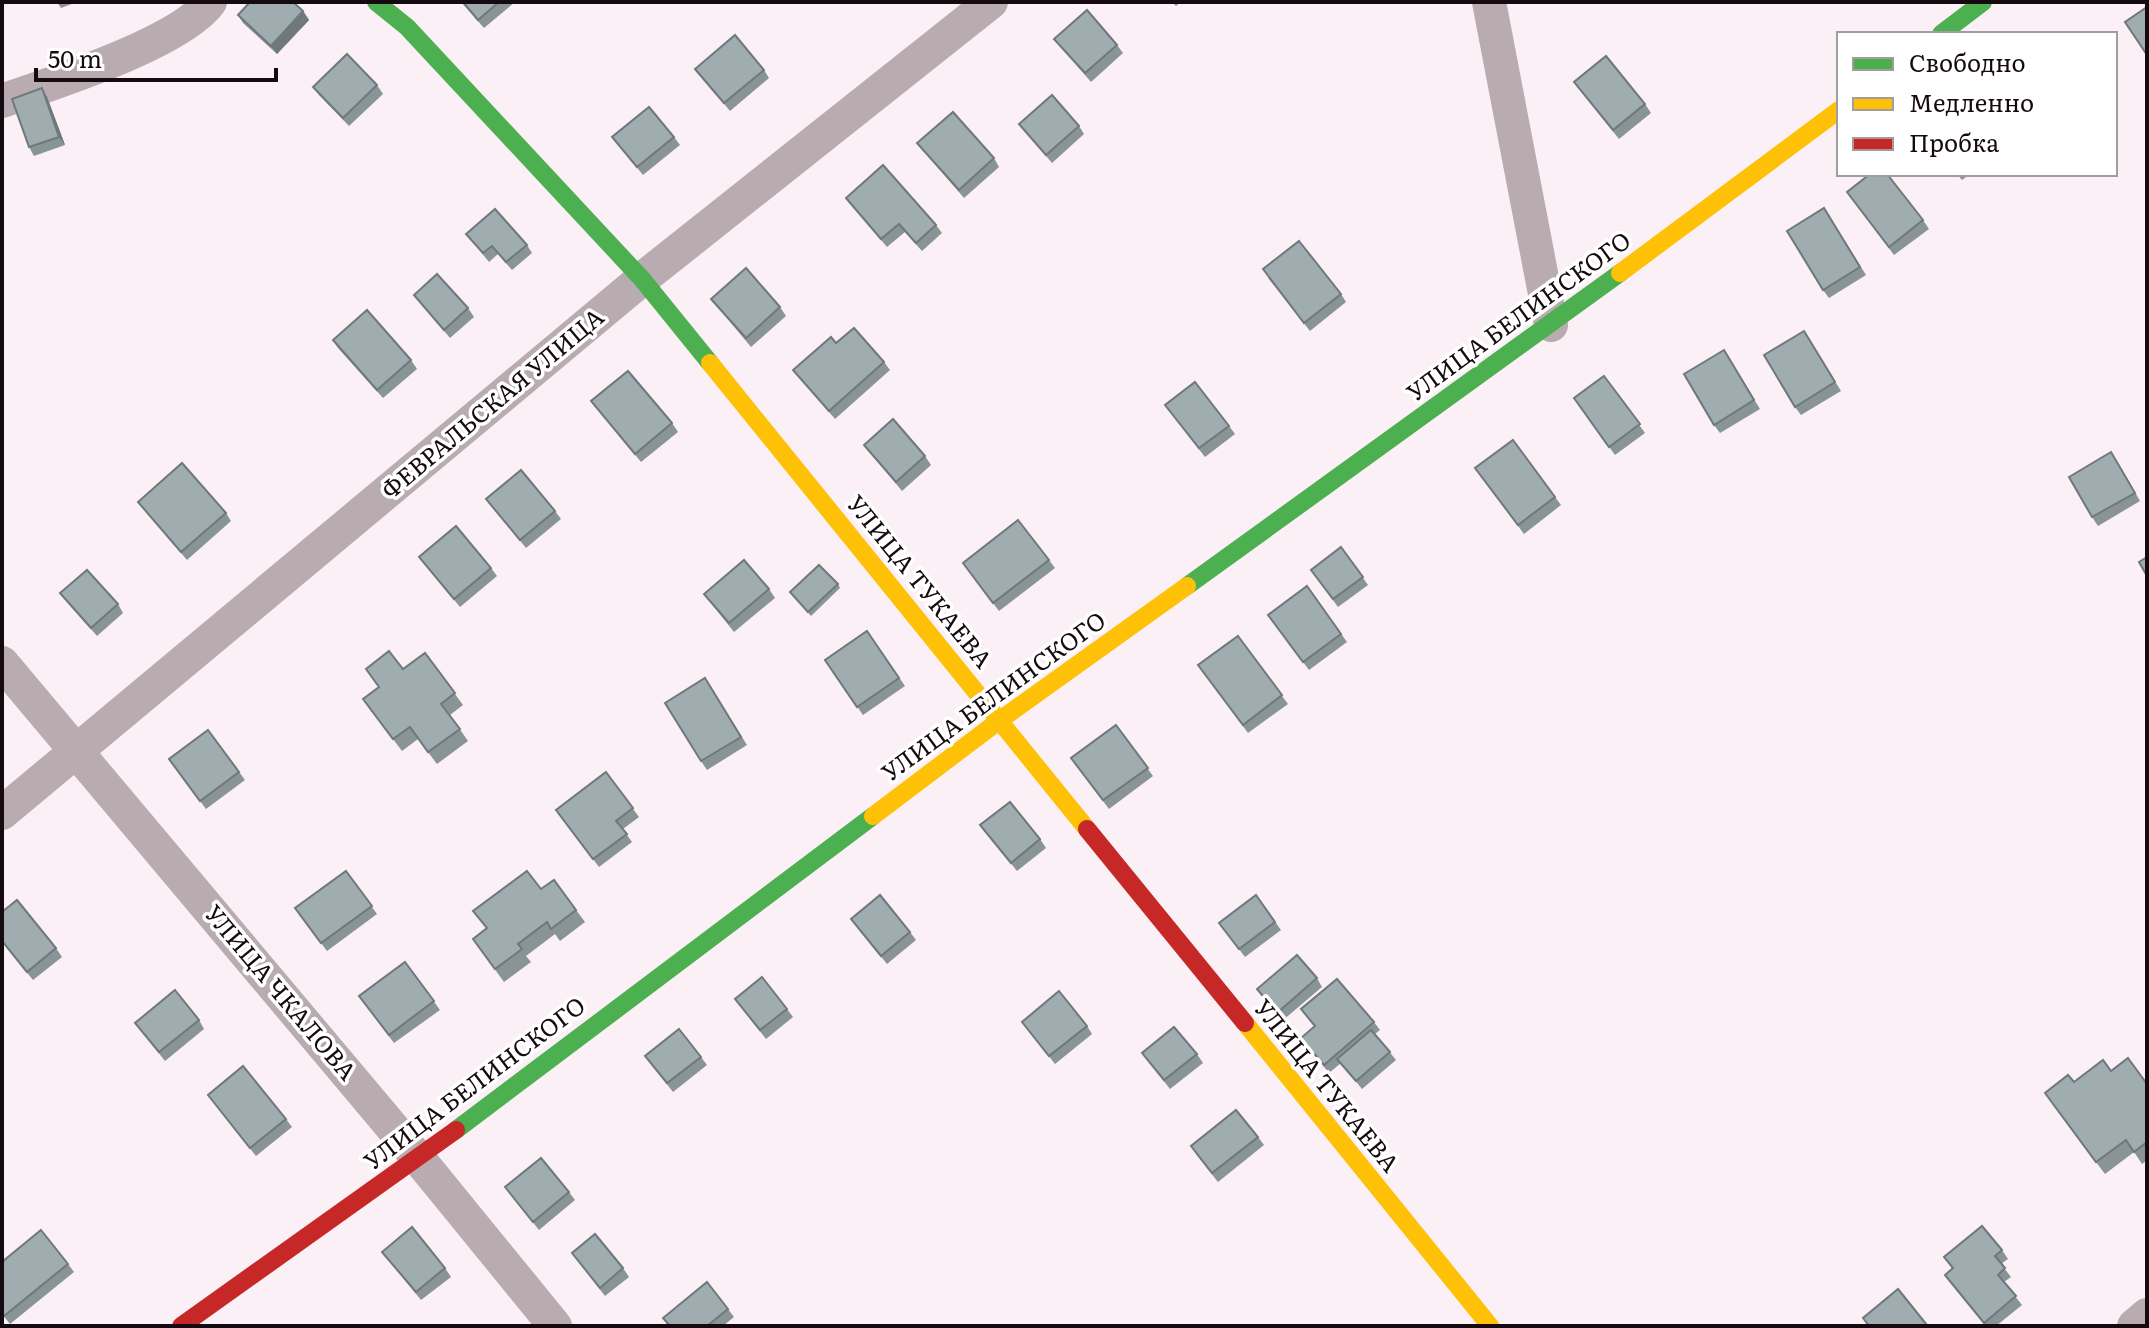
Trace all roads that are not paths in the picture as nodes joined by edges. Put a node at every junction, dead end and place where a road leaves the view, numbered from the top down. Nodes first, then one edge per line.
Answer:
1 (210, 2) edge
2 (376, 2) edge
3 (991, 2) edge
4 (1489, 2) edge
5 (1983, 2) edge
6 (1944, 32) edge
7 (2, 101) edge
8 (1837, 111) edge
9 (642, 279) junction
10 (1551, 325) junction
11 (2, 663) edge
12 (1000, 720) junction
13 (77, 751) junction
14 (2, 813) edge
15 (418, 1158) junction
16 (2147, 1315) edge
17 (181, 1326) edge
18 (555, 1326) edge
19 (1490, 1326) edge
20 (2134, 1326) edge

1 - 7 street
2 - 9 street, УЛИЦА ТУКАЕВА
3 - 9 street, ФЕВРАЛЬСКАЯ УЛИЦА
4 - 10 street
5 - 6 street
8 - 10 street, УЛИЦА БЕЛИНСКОГО
9 - 12 street, УЛИЦА ТУКАЕВА
9 - 13 street, ФЕВРАЛЬСКАЯ УЛИЦА
10 - 12 street, УЛИЦА БЕЛИНСКОГО
11 - 13 street, УЛИЦА ЧКАЛОВА
12 - 15 street, УЛИЦА БЕЛИНСКОГО
12 - 19 street, УЛИЦА ТУКАЕВА
13 - 14 street, ФЕВРАЛЬСКАЯ УЛИЦА
13 - 15 street, УЛИЦА ЧКАЛОВА
15 - 17 street, УЛИЦА БЕЛИНСКОГО
15 - 18 street, УЛИЦА ЧКАЛОВА
16 - 20 street

